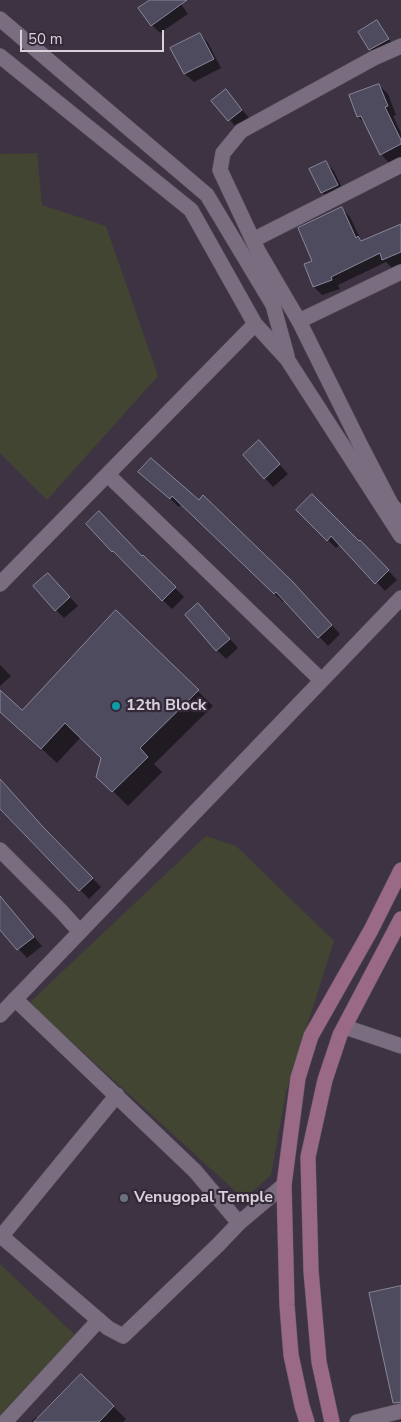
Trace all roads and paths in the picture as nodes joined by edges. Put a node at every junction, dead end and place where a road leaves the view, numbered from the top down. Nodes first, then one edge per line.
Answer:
1 (0, 18) edge
2 (401, 46) edge
3 (0, 56) edge
4 (401, 165) edge
5 (253, 240) junction
6 (401, 272) edge
7 (299, 321) junction
8 (254, 324) junction
9 (287, 359) junction
10 (108, 475) junction
11 (401, 490) edge
12 (391, 504) junction
13 (401, 516) edge
14 (401, 536) edge
15 (0, 584) edge
16 (401, 598) edge
17 (321, 680) junction
18 (0, 850) edge
19 (401, 870) edge
20 (401, 919) edge
21 (80, 932) junction
22 (15, 999) junction
23 (0, 1015) edge
24 (344, 1027) junction
25 (401, 1046) edge
26 (117, 1096) junction
27 (284, 1185) junction
28 (239, 1223) junction
29 (0, 1237) edge
30 (99, 1320) junction
31 (401, 1411) edge
32 (5, 1422) edge
33 (307, 1422) edge
34 (332, 1422) edge
35 (357, 1422) edge

1 - 9 street
2 - 5 street
3 - 8 street
4 - 5 street
5 - 7 street
6 - 7 street
7 - 12 street
8 - 9 street
8 - 10 street
9 - 14 street
10 - 15 street
10 - 17 street
11 - 12 street
12 - 13 street
16 - 17 street
17 - 21 street
18 - 21 street
19 - 27 main road
20 - 24 main road
21 - 22 street
22 - 23 street
22 - 26 street
24 - 25 street
24 - 34 main road
26 - 28 street
26 - 29 street
27 - 28 street
27 - 33 main road
28 - 30 street
29 - 30 street
30 - 32 street
31 - 35 street

